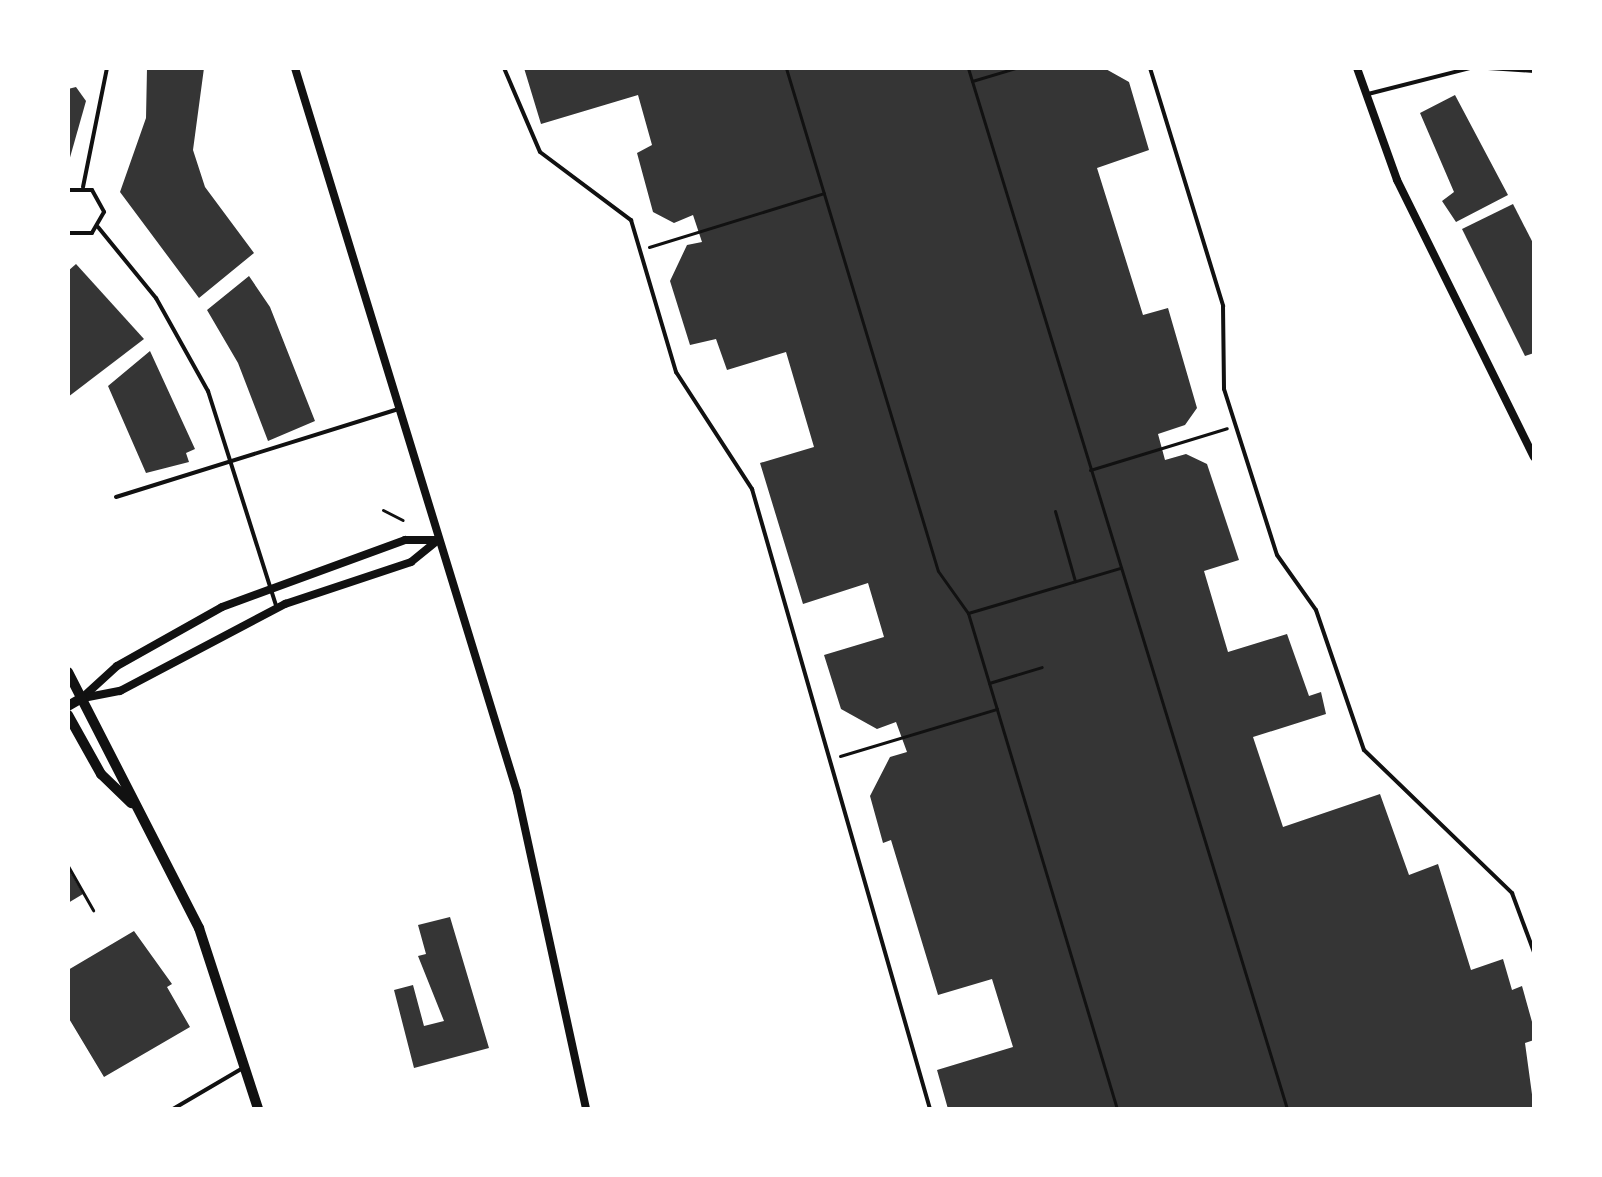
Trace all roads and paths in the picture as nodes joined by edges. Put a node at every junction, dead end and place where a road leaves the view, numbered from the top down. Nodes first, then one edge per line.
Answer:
1 (107, 68) edge
2 (295, 68) edge
3 (504, 68) edge
4 (786, 68) edge
5 (968, 68) edge
6 (1016, 68) edge
7 (1150, 68) edge
8 (1357, 68) edge
9 (1470, 68) edge
10 (1488, 68) edge
11 (1534, 71) edge
12 (972, 81) junction
13 (1364, 95) junction
14 (83, 187) junction
15 (68, 190) edge
16 (824, 193) junction
17 (98, 227) junction
18 (68, 233) edge
19 (641, 250) junction
20 (398, 409) junction
21 (1238, 425) junction
22 (1534, 457) edge
23 (234, 462) junction
24 (1090, 470) junction
25 (116, 497) dead end
26 (383, 510) dead end
27 (1055, 511) dead end
28 (403, 520) dead end
29 (438, 540) junction
30 (1120, 568) junction
31 (1075, 581) junction
32 (271, 586) junction
33 (277, 608) junction
34 (968, 613) junction
35 (1042, 667) dead end
36 (68, 672) edge
37 (989, 683) junction
38 (82, 698) junction
39 (68, 706) edge
40 (997, 709) junction
41 (68, 715) edge
42 (833, 759) junction
43 (132, 804) junction
44 (68, 866) edge
45 (93, 910) dead end
46 (1534, 952) edge
47 (247, 1066) junction
48 (173, 1109) edge
49 (258, 1109) edge
50 (586, 1109) edge
51 (930, 1109) edge
52 (1117, 1109) edge
53 (1287, 1109) edge

1 - 14 lane
2 - 20 street
3 - 19 lane
4 - 16 path
5 - 12 path
6 - 12 path
7 - 21 lane
8 - 13 street
9 - 13 lane
10 - 11 lane
12 - 24 path
13 - 22 street
14 - 15 lane
14 - 17 lane
16 - 19 path
16 - 34 path
17 - 18 lane
17 - 23 lane
19 - 42 lane
20 - 23 lane
20 - 29 street
21 - 24 path
21 - 46 lane
23 - 25 lane
23 - 32 lane
24 - 30 path
26 - 28 path
27 - 31 path
29 - 32 street
29 - 33 street
29 - 50 street
30 - 31 path
30 - 53 path
31 - 34 path
32 - 33 lane
32 - 38 street
33 - 38 street
34 - 37 path
35 - 37 path
36 - 38 street
37 - 40 path
38 - 39 street
38 - 43 street
40 - 42 path
40 - 52 path
41 - 43 street
42 - 51 lane
43 - 47 street
44 - 45 path
47 - 48 lane
47 - 49 street

